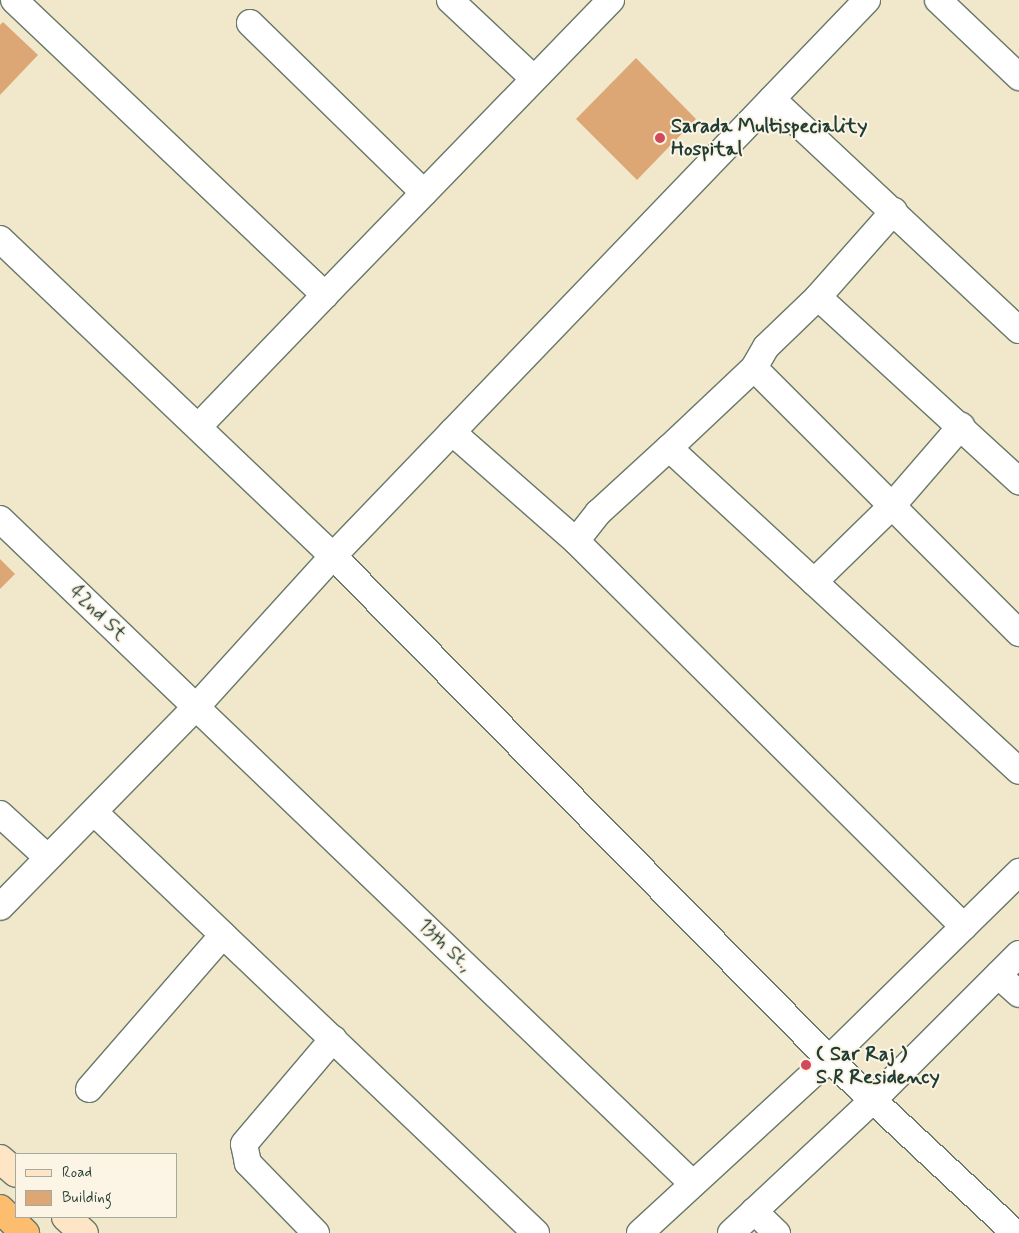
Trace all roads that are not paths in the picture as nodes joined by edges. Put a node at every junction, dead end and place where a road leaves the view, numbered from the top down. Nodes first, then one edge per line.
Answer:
1 (14, 0) edge
2 (450, 0) edge
3 (611, 0) edge
4 (867, 0) edge
5 (938, 0) edge
6 (250, 23) dead end
7 (1019, 77) edge
8 (534, 79) junction
9 (772, 99) junction
10 (424, 193) junction
11 (894, 211) junction
12 (0, 239) edge
13 (325, 295) junction
14 (818, 297) junction
15 (1019, 330) edge
16 (754, 368) junction
17 (961, 426) junction
18 (198, 427) junction
19 (452, 432) junction
20 (669, 448) junction
21 (1019, 481) edge
22 (892, 506) junction
23 (0, 519) edge
24 (576, 541) junction
25 (333, 556) junction
26 (814, 582) junction
27 (1019, 633) edge
28 (197, 706) junction
29 (1019, 771) edge
30 (94, 813) junction
31 (0, 814) edge
32 (47, 857) junction
33 (1019, 872) edge
34 (0, 907) edge
35 (964, 927) junction
36 (223, 935) junction
37 (1019, 954) edge
38 (998, 974) junction
39 (1019, 994) edge
40 (333, 1039) junction
41 (829, 1059) junction
42 (89, 1089) dead end
43 (874, 1099) junction
44 (0, 1159) edge
45 (15, 1172) edge
46 (693, 1184) junction
47 (0, 1209) edge
48 (754, 1211) junction
49 (67, 1218) edge
50 (25, 1233) edge
51 (84, 1233) edge
52 (316, 1233) edge
53 (536, 1233) edge
54 (640, 1233) edge
55 (732, 1233) edge
56 (777, 1233) edge
57 (1015, 1233) edge

1 - 13 street
2 - 8 street
3 - 8 street
4 - 9 street
5 - 7 street
6 - 10 street
8 - 10 street
9 - 11 street
9 - 19 street
10 - 13 street
11 - 14 street
11 - 15 street
12 - 18 street
13 - 18 street
14 - 16 street
14 - 17 street
16 - 20 street
16 - 22 street
17 - 21 street
17 - 22 street
18 - 25 street
19 - 24 street
19 - 25 street
20 - 24 street
20 - 26 street
22 - 26 street
22 - 27 street
23 - 28 street, 42nd St
24 - 35 street
25 - 28 street
25 - 41 street
26 - 29 street
28 - 30 street
28 - 46 street, 13th St.,
30 - 32 street
30 - 36 street
31 - 32 street
32 - 34 street
33 - 35 street
35 - 41 street
36 - 40 street
36 - 42 street
37 - 38 street
38 - 39 street
38 - 43 street
40 - 52 street
40 - 53 street
41 - 43 street
41 - 46 street
43 - 48 street
43 - 57 street
44 - 45 main road
46 - 54 street
47 - 50 highway
48 - 55 street
48 - 56 street
49 - 51 main road

